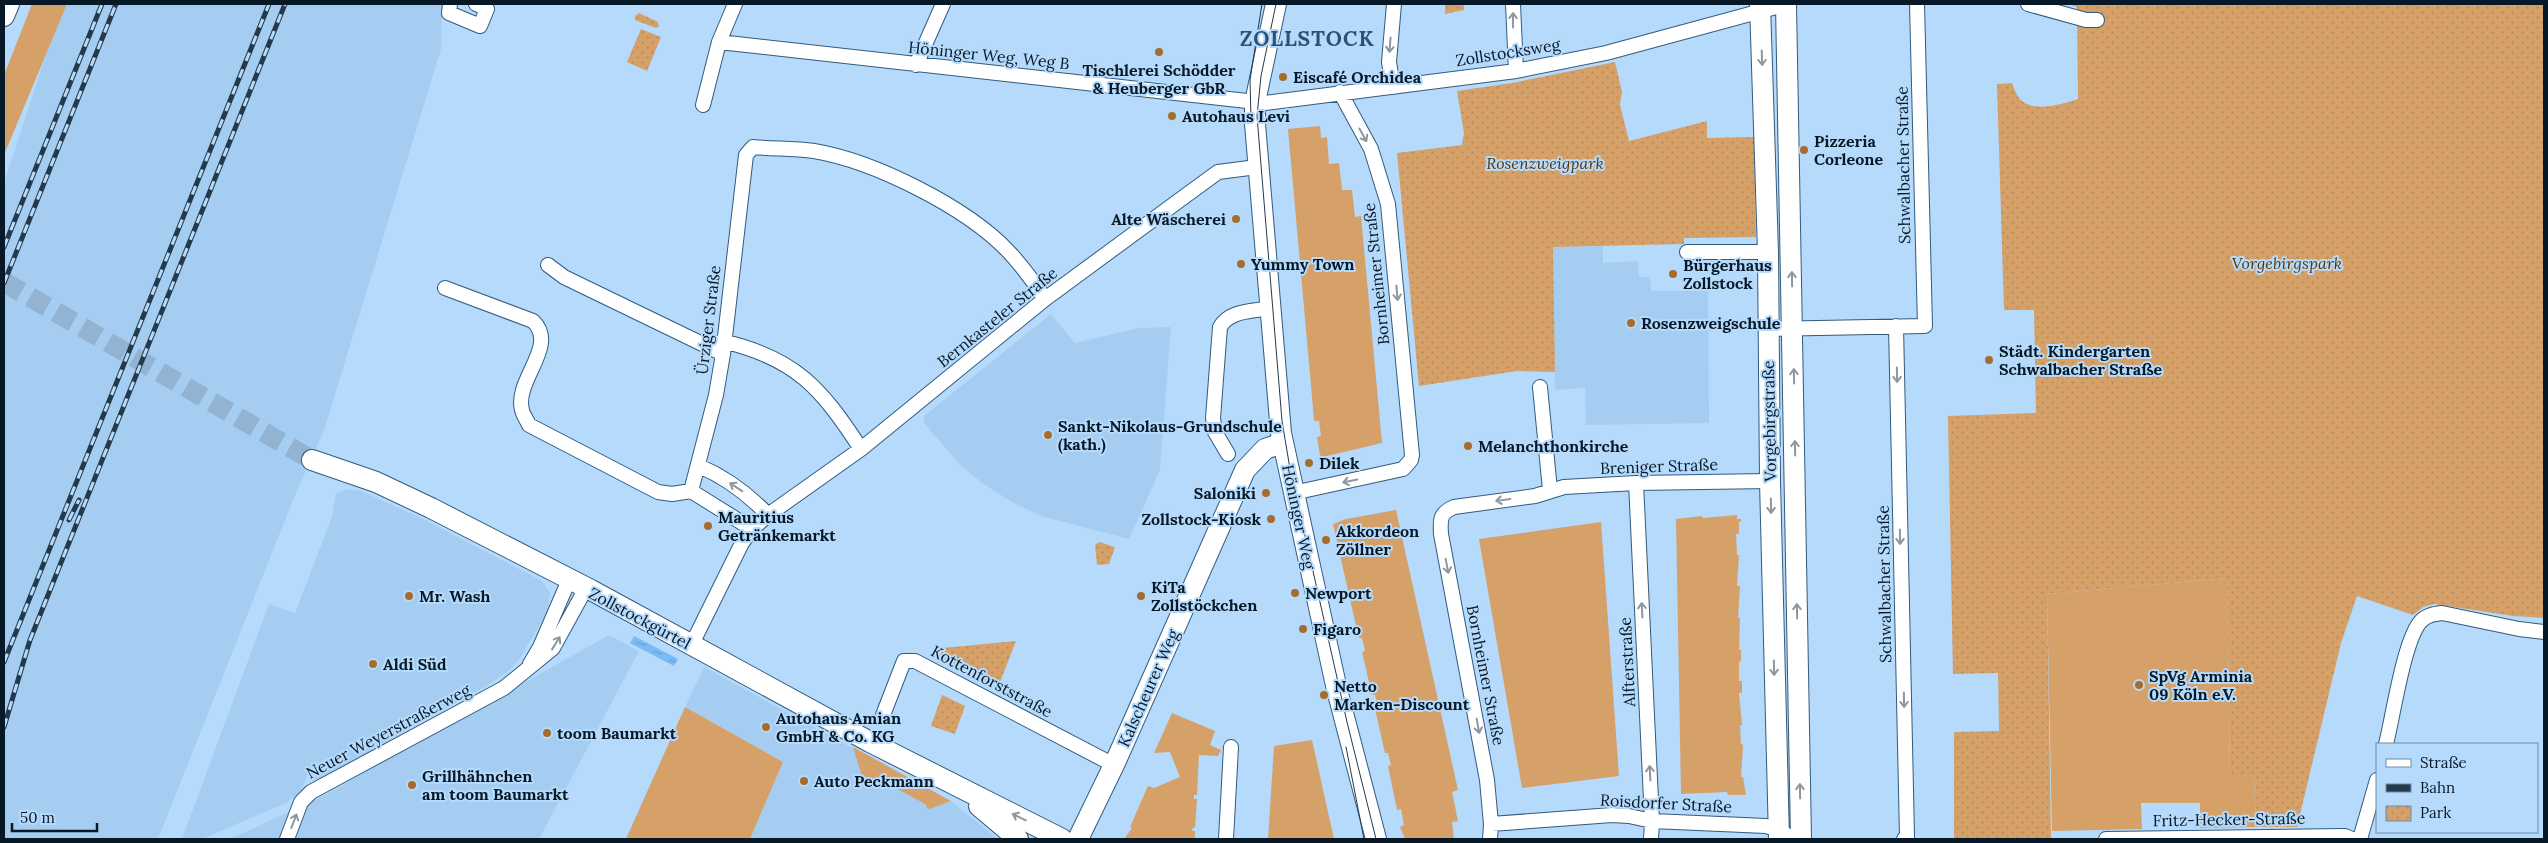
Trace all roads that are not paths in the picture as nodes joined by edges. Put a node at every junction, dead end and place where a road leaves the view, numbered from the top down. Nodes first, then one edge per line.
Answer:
1 (9, 4) edge
2 (450, 4) edge
3 (476, 4) edge
4 (735, 4) edge
5 (942, 4) edge
6 (1262, 4) edge
7 (1276, 4) edge
8 (1394, 4) edge
9 (1513, 4) edge
10 (1786, 4) edge
11 (1917, 4) edge
12 (2028, 4) edge
13 (1760, 7) edge
14 (4, 16) edge
15 (2097, 20) dead end
16 (719, 42) junction
17 (916, 65) junction
18 (1516, 71) junction
19 (1393, 87) junction
20 (1340, 92) junction
21 (1255, 102) junction
22 (703, 105) dead end
23 (1258, 166) junction
24 (1687, 252) dead end
25 (1768, 252) junction
26 (548, 264) dead end
27 (446, 288) dead end
28 (1045, 299) junction
29 (1269, 308) junction
30 (1896, 326) junction
31 (1793, 328) junction
32 (1768, 329) junction
33 (722, 348) junction
34 (1540, 387) dead end
35 (1282, 443) junction
36 (861, 449) junction
37 (1228, 454) dead end
38 (312, 460) tunnel mouth
39 (699, 466) junction
40 (1770, 482) junction
41 (1636, 483) junction
42 (1550, 490) junction
43 (691, 491) junction
44 (1293, 493) junction
45 (768, 515) junction
46 (1440, 518) joint
47 (752, 529) junction
48 (577, 584) junction
49 (2544, 632) edge
50 (692, 646) junction
51 (883, 715) dead end
52 (1346, 724) junction
53 (2386, 743) edge
54 (1231, 747) dead end
55 (1114, 765) junction
56 (2376, 783) edge
57 (962, 789) junction
58 (1652, 821) junction
59 (1491, 824) junction
60 (1784, 836) edge
61 (287, 839) edge
62 (1018, 839) edge
63 (1062, 839) edge
64 (1078, 839) edge
65 (1226, 839) edge
66 (1364, 839) edge
67 (1376, 839) edge
68 (1490, 839) edge
69 (1650, 839) edge
70 (1801, 839) edge
71 (1904, 839) edge
72 (2106, 839) edge
73 (2352, 839) edge
74 (2360, 839) edge

1 - 14 main road
2 - 3 street
4 - 16 street
5 - 17 street
6 - 21 main road, Höninger Weg
7 - 21 main road, Höninger Weg
8 -> 19 street
18 -> 9 street
10 - 13 street, Zollstocksweg
31 -> 10 main road, Vorgebirgstraße
11 - 30 street, Schwalbacher Straße
12 - 15 street
13 - 18 street, Zollstocksweg
13 -> 25 main road, Vorgebirgstraße
16 - 17 street, Höninger Weg, Weg B
16 - 22 street
17 - 21 street, Höninger Weg, Weg B
18 - 19 street, Zollstocksweg
19 - 20 street, Zollstocksweg
20 - 21 street, Zollstocksweg
20 -> 44 street, Bornheimer Straße
21 - 23 main road, Höninger Weg
23 - 28 street, Bernkasteler Straße
23 - 29 main road, Höninger Weg
24 - 25 street
25 - 32 main road, Vorgebirgstraße
26 - 33 street
27 - 43 street
28 - 33 street, Ürziger Straße
28 - 36 street, Bernkasteler Straße
29 - 35 main road, Höninger Weg
29 - 37 street
30 - 31 street
30 -> 71 street, Schwalbacher Straße
31 - 32 street
70 -> 31 main road, Vorgebirgstraße
32 - 40 main road, Vorgebirgstraße
33 - 36 street
33 - 39 street, Ürziger Straße
34 - 42 street
35 - 44 main road, Höninger Weg
35 - 55 main road, Kalscheurer Weg
36 - 45 street, Bernkasteler Straße
38 - 48 main road, Zollstockgürtel
39 - 43 street, Ürziger Straße
45 -> 39 street
40 - 41 street, Breniger Straße
40 -> 60 main road, Vorgebirgstraße
41 - 42 street, Breniger Straße
58 -> 41 street, Alfterstraße
42 -> 46 street, Breniger Straße
43 - 47 street
44 - 52 main road, Höninger Weg
45 - 47 street, Bernkasteler Straße
46 -> 59 street, Bornheimer Straße
47 - 50 street, Bernkasteler Straße
48 - 50 main road, Zollstockgürtel
61 -> 48 street, Neuer Weyerstraßerweg
49 - 53 street
50 - 57 main road, Zollstockgürtel
51 - 55 street, Kottenforststraße
52 - 66 main road, Höninger Weg
52 - 67 main road, Höninger Weg
54 - 65 street
55 - 64 main road, Kalscheurer Weg
56 - 74 street
57 - 62 main road, Zollstockgürtel
63 -> 57 main road, Zollstockgürtel
58 - 59 street, Roisdorfer Straße
58 - 60 street, Roisdorfer Straße
58 - 69 street, Alfterstraße
59 - 68 street, Bornheimer Straße
72 - 73 street, Fritz-Hecker-Straße

